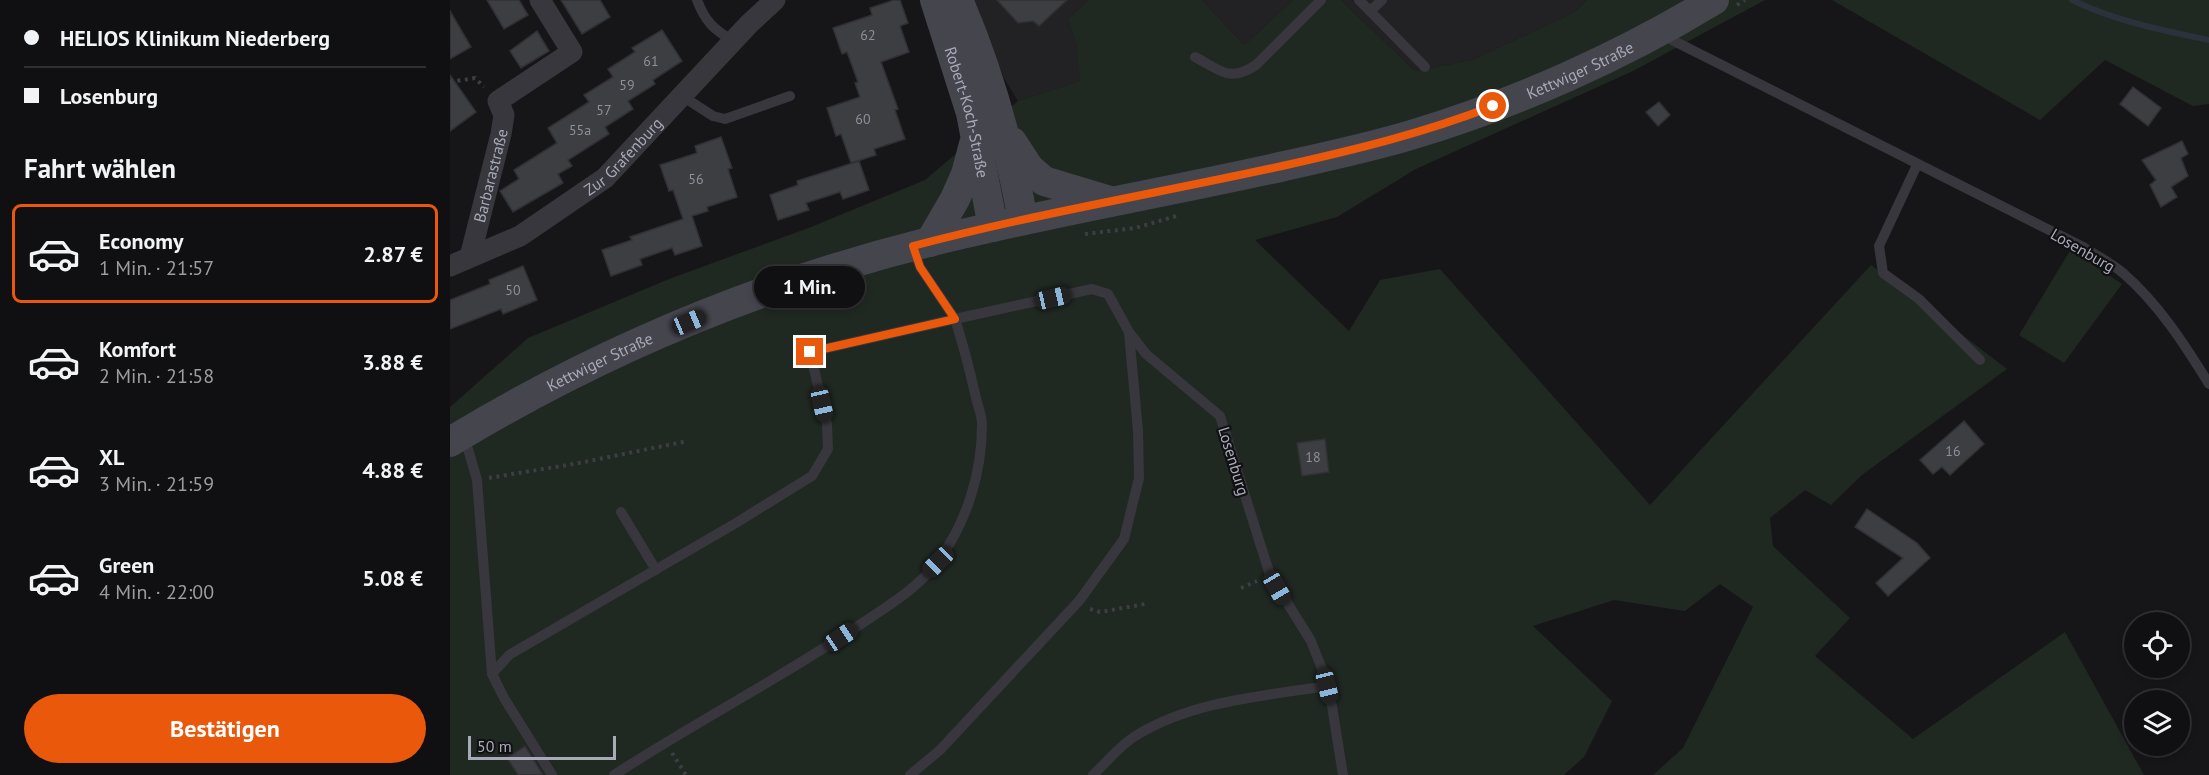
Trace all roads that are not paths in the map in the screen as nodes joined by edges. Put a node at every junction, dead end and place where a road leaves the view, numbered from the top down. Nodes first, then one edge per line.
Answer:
1 (540, 0) edge
2 (697, 0) edge
3 (934, 0) edge
4 (958, 0) edge
5 (1321, 0) edge
6 (1359, 0) edge
7 (1382, 0) edge
8 (1714, 0) edge
9 (775, 3) edge
10 (1370, 11) junction
11 (1659, 31) junction
12 (733, 41) junction
13 (1195, 57) dead end
14 (1425, 67) dead end
15 (682, 96) junction
16 (790, 96) dead end
17 (1004, 129) junction
18 (975, 137) junction
19 (1917, 165) junction
20 (1113, 202) junction
21 (1023, 220) junction
22 (993, 227) junction
23 (921, 244) junction
24 (470, 257) junction
25 (450, 266) edge
26 (955, 319) junction
27 (1129, 332) junction
28 (1980, 360) dead end
29 (2209, 384) edge
30 (454, 439) edge
31 (621, 512) dead end
32 (656, 570) junction
33 (492, 674) junction
34 (1327, 686) junction
35 (552, 775) edge
36 (614, 775) edge
37 (910, 775) edge
38 (1093, 775) edge
39 (1343, 775) edge

1 - 24 street, Barbarastraße
2 - 12 lane
3 - 18 main road, Robert-Koch-Straße
4 - 17 main road, Robert-Koch-Straße
5 - 13 lane
6 - 10 lane
7 - 10 lane
8 - 11 main road, Kettwiger Straße
9 - 12 street, Zur Grafenburg
10 - 14 lane
11 - 19 lane, Losenburg
11 - 20 main road, Kettwiger Straße
12 - 15 street, Zur Grafenburg
15 - 16 lane
15 - 24 street, Zur Grafenburg
17 - 20 main road
17 - 21 main road, Robert-Koch-Straße
18 - 22 main road, Robert-Koch-Straße
18 - 23 main road
19 - 28 lane
19 - 29 lane, Losenburg
20 - 21 main road, Kettwiger Straße
21 - 22 main road, Kettwiger Straße
22 - 23 main road, Kettwiger Straße
23 - 26 lane
23 - 30 main road, Kettwiger Straße
24 - 25 street, Zur Grafenburg
26 - 27 lane, Losenburg
26 - 32 lane, Losenburg
26 - 36 lane
27 - 34 lane, Losenburg
27 - 37 lane
30 - 33 lane
31 - 32 lane
32 - 33 lane
33 - 35 lane
34 - 38 lane
34 - 39 lane, Losenburg

